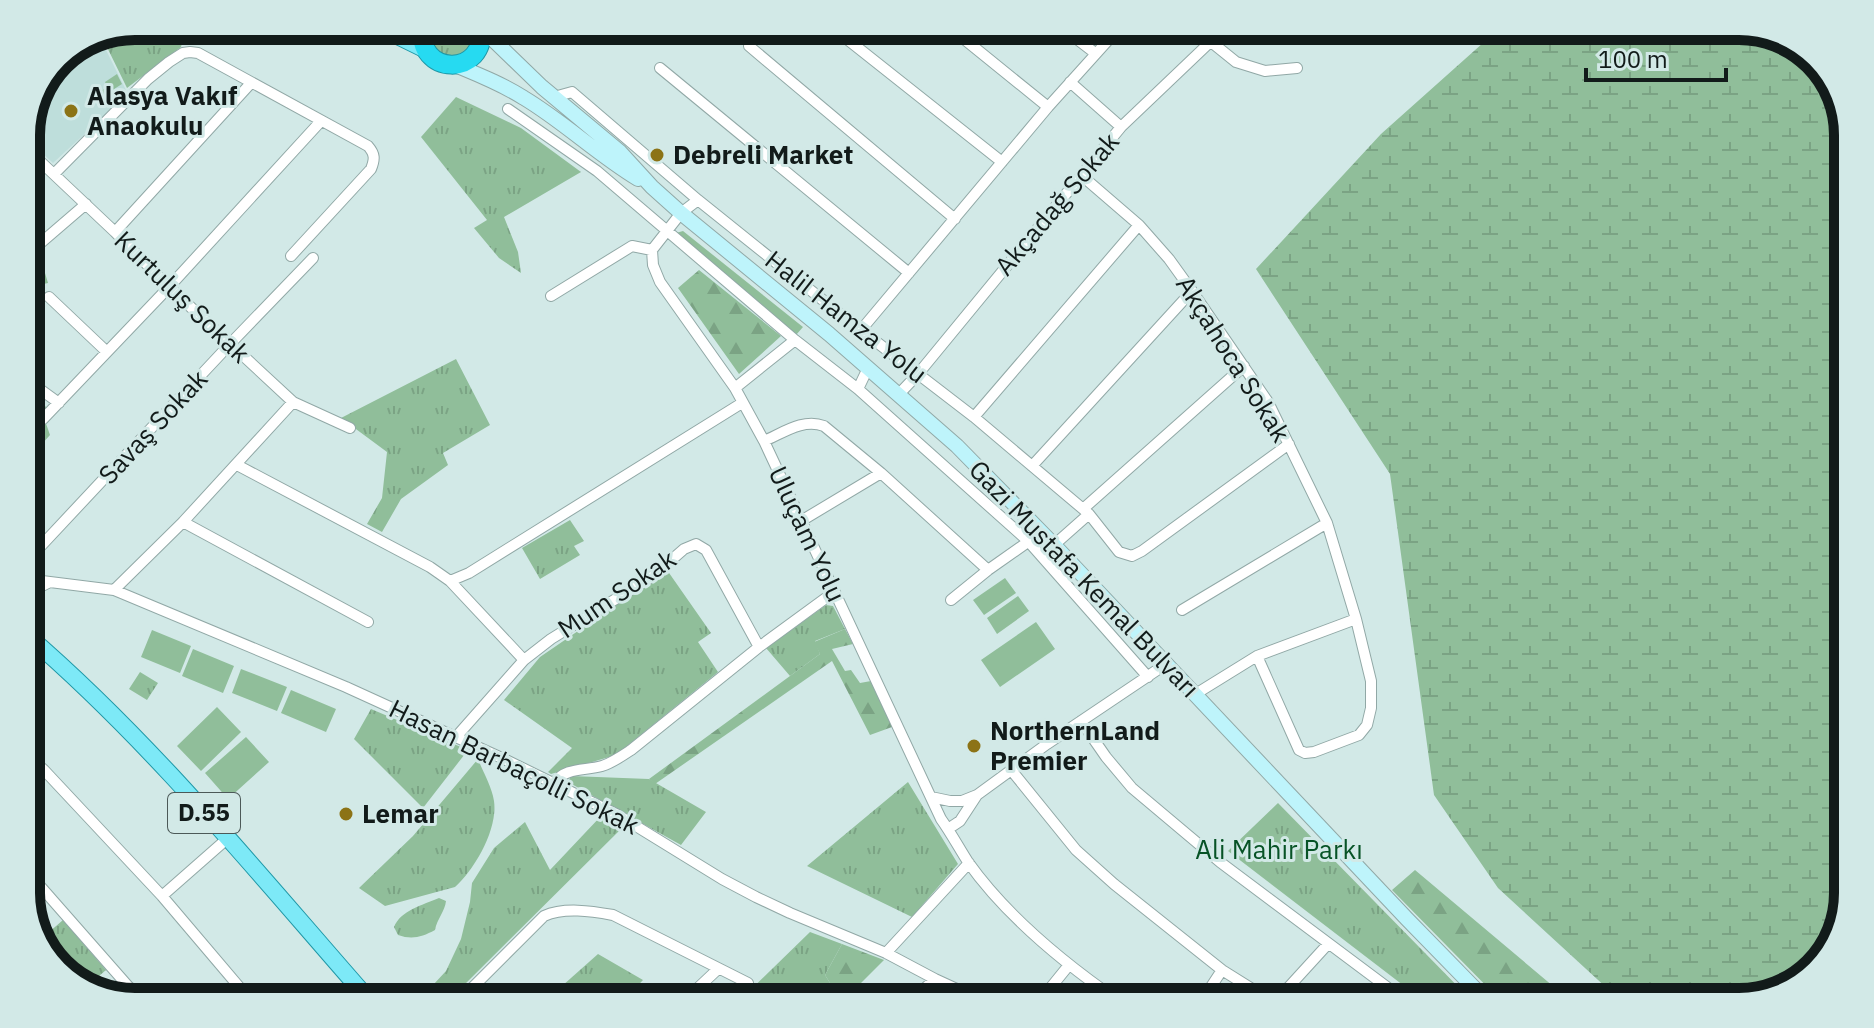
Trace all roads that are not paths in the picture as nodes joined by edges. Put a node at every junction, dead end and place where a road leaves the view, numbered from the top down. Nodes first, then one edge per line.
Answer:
1 (406, 40) edge
2 (423, 40) edge
3 (482, 40) edge
4 (495, 40) edge
5 (848, 40) edge
6 (965, 40) edge
7 (1078, 40) edge
8 (1108, 40) edge
9 (1210, 41) joint
10 (749, 46) dead end
11 (426, 50) junction
12 (1095, 53) junction
13 (455, 65) junction
14 (660, 68) dead end
15 (1297, 68) dead end
16 (1070, 82) junction
17 (251, 83) junction
18 (554, 97) junction
19 (1048, 107) junction
20 (508, 109) dead end
21 (321, 121) junction
22 (1121, 127) junction
23 (40, 161) edge
24 (1002, 162) junction
25 (615, 165) junction
26 (54, 174) junction
27 (1081, 175) junction
28 (605, 178) junction
29 (652, 187) junction
30 (698, 200) junction
31 (86, 204) junction
32 (681, 213) junction
33 (955, 219) junction
34 (1139, 225) junction
35 (667, 231) junction
36 (115, 232) junction
37 (40, 244) edge
38 (652, 250) junction
39 (313, 258) dead end
40 (300, 271) junction
41 (909, 273) junction
42 (169, 287) junction
43 (1192, 291) junction
44 (551, 296) dead end
45 (49, 297) dead end
46 (844, 317) junction
47 (861, 330) junction
48 (829, 334) junction
49 (795, 340) junction
50 (230, 344) junction
51 (107, 352) junction
52 (1244, 366) junction
53 (868, 368) junction
54 (918, 374) junction
55 (735, 388) junction
56 (40, 389) edge
57 (858, 389) junction
58 (899, 394) junction
59 (293, 402) junction
60 (59, 403) junction
61 (742, 403) junction
62 (974, 417) junction
63 (43, 419) dead end
64 (350, 428) dead end
65 (764, 441) junction
66 (1289, 444) junction
67 (237, 465) junction
68 (1032, 466) junction
69 (881, 473) junction
70 (1086, 512) junction
71 (801, 521) junction
72 (183, 522) junction
73 (1327, 523) junction
74 (1042, 532) junction
75 (1028, 541) junction
76 (1054, 545) junction
77 (40, 547) edge
78 (988, 570) junction
79 (40, 581) edge
80 (450, 581) junction
81 (50, 582) junction
82 (40, 587) edge
83 (114, 590) junction
84 (834, 592) junction
85 (951, 600) dead end
86 (1182, 610) dead end
87 (1356, 619) junction
88 (368, 622) dead end
89 (40, 646) edge
90 (759, 647) junction
91 (1257, 656) junction
92 (524, 660) junction
93 (1166, 664) junction
94 (1148, 677) junction
95 (1194, 695) junction
96 (1081, 721) junction
97 (456, 737) junction
98 (40, 766) edge
99 (44, 770) junction
100 (1012, 771) junction
101 (40, 773) edge
102 (554, 783) junction
103 (977, 795) junction
104 (931, 797) junction
105 (948, 829) junction
106 (228, 838) junction
107 (969, 863) junction
108 (40, 886) edge
109 (162, 896) junction
110 (1328, 944) junction
111 (886, 953) junction
112 (1069, 965) junction
113 (718, 969) junction
114 (1222, 970) junction
115 (935, 979) junction
116 (352, 980) junction
117 (748, 983) dead end
118 (129, 987) edge
119 (240, 988) edge
120 (350, 988) edge
121 (358, 988) edge
122 (472, 988) edge
123 (698, 988) edge
124 (925, 988) edge
125 (955, 988) edge
126 (1050, 988) edge
127 (1101, 988) edge
128 (1210, 988) edge
129 (1251, 988) edge
130 (1287, 988) edge
131 (1388, 988) edge
132 (1474, 988) edge

1 - 11 main road
2 - 11 highway
3 - 13 highway
4 - 18 main road, Gazi Mustafa Kemal Bulvarı
5 - 24 street
6 - 19 street
7 - 12 street
8 - 12 street
9 - 15 street
9 - 22 street, Akçadağ Sokak
10 - 33 street
11 - 13 highway
12 - 16 street
13 - 25 main road, Gazi Mustafa Kemal Bulvarı
14 - 41 street
16 - 19 street
16 - 22 street
17 - 21 street
17 - 26 street
17 - 36 street
18 - 29 main road, Gazi Mustafa Kemal Bulvarı
18 - 30 street, Halil Hamza Yolu
19 - 24 street
20 - 28 street
21 - 40 street
21 - 42 street
22 - 27 street, Akçadağ Sokak
23 - 26 street, Kurtuluş Sokak
24 - 33 street
25 - 28 street
25 - 29 main road, Gazi Mustafa Kemal Bulvarı
26 - 31 street, Kurtuluş Sokak
27 - 34 street, Akçahoca Sokak
27 - 54 street, Akçadağ Sokak
28 - 35 street
29 - 32 main road, Gazi Mustafa Kemal Bulvarı
30 - 32 street
30 - 46 street, Halil Hamza Yolu
31 - 36 street, Kurtuluş Sokak
31 - 37 street
32 - 35 street
32 - 48 main road, Gazi Mustafa Kemal Bulvarı
33 - 41 street
34 - 43 street, Akçahoca Sokak
34 - 62 street
35 - 38 street
35 - 49 street
36 - 42 street, Kurtuluş Sokak
38 - 44 street
38 - 55 street, Uluçam Yolu
39 - 40 street, Savaş Sokak
40 - 50 street, Savaş Sokak
41 - 47 street
42 - 50 street, Kurtuluş Sokak
42 - 51 street
43 - 52 street, Akçahoca Sokak
43 - 68 street
45 - 51 street
46 - 47 street, Halil Hamza Yolu
46 - 48 street
47 - 54 street, Halil Hamza Yolu
48 - 53 main road, Gazi Mustafa Kemal Bulvarı
49 - 55 street
49 - 57 street
50 - 59 street, Kurtuluş Sokak
50 - 77 street, Savaş Sokak
51 - 60 street
52 - 66 street, Akçahoca Sokak
52 - 70 street
53 - 57 street
53 - 58 main road, Gazi Mustafa Kemal Bulvarı
54 - 58 street, Akçadağ Sokak
54 - 62 street, Halil Hamza Yolu
55 - 61 street, Uluçam Yolu
56 - 60 street
57 - 75 street
58 - 74 main road, Gazi Mustafa Kemal Bulvarı
59 - 64 street, Kurtuluş Sokak
59 - 67 street
60 - 63 street
61 - 65 street, Uluçam Yolu
61 - 80 street
62 - 68 street, Halil Hamza Yolu
65 - 69 street
65 - 71 street, Uluçam Yolu
66 - 70 street, Halil Hamza Yolu
66 - 73 street, Akçahoca Sokak
67 - 72 street
67 - 80 street
68 - 70 street, Halil Hamza Yolu
69 - 71 street
69 - 78 street
70 - 76 street
71 - 84 street, Uluçam Yolu
72 - 83 street
72 - 88 street
73 - 86 street
73 - 87 street, Akçahoca Sokak
74 - 75 street
74 - 76 main road, Gazi Mustafa Kemal Bulvarı
75 - 78 street
75 - 94 street
76 - 93 main road, Gazi Mustafa Kemal Bulvarı
78 - 85 street
79 - 81 street, Hasan Barbaçolli Sokak
80 - 92 street
81 - 82 street
81 - 83 street, Hasan Barbaçolli Sokak
83 - 97 street, Hasan Barbaçolli Sokak
84 - 90 street
84 - 104 street, Uluçam Yolu
87 - 91 street
87 - 91 street, Akçahoca Sokak
89 - 106 main road, D.55
90 - 92 street, Mum Sokak
90 - 102 street
91 - 95 street
92 - 97 street, Mum Sokak
93 - 94 street
93 - 95 main road, Gazi Mustafa Kemal Bulvarı
94 - 96 street
95 - 132 main road, Gazi Mustafa Kemal Bulvarı
96 - 100 street
96 - 110 street
97 - 102 street, Hasan Barbaçolli Sokak
98 - 99 street
99 - 101 street
99 - 109 street
100 - 103 street
100 - 114 street
102 - 111 street, Hasan Barbaçolli Sokak
103 - 104 street
103 - 105 street
104 - 105 street, Uluçam Yolu
105 - 107 street, Uluçam Yolu
106 - 109 street
106 - 116 main road, D.55
107 - 111 street
107 - 112 street, Uluçam Yolu
108 - 118 street
109 - 119 street
110 - 130 street
110 - 131 street
111 - 115 street, Hasan Barbaçolli Sokak
112 - 126 street
112 - 127 street, Uluçam Yolu
113 - 117 street
113 - 122 street
113 - 123 street
114 - 128 street
114 - 129 street
115 - 124 street
115 - 125 street, Hasan Barbaçolli Sokak
116 - 120 main road
116 - 121 main road, D.55

